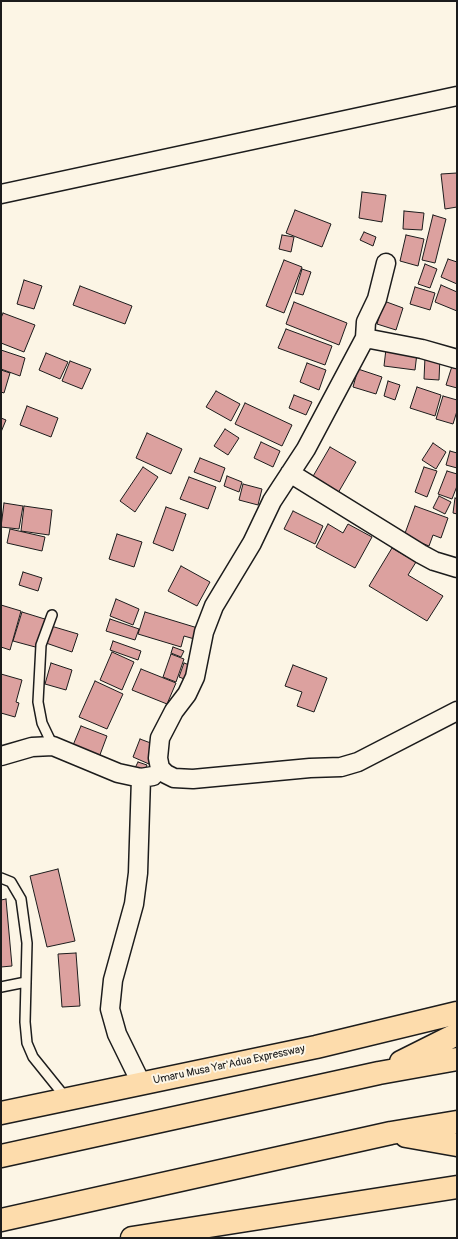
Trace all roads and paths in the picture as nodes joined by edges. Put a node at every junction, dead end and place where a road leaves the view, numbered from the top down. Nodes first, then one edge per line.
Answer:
1 (457, 96) edge
2 (1, 194) edge
3 (386, 263) dead end
4 (365, 338) junction
5 (457, 359) edge
6 (290, 473) junction
7 (457, 568) edge
8 (52, 615) dead end
9 (457, 711) edge
10 (53, 746) junction
11 (1, 756) edge
12 (166, 774) junction
13 (141, 778) junction
14 (1, 878) edge
15 (26, 982) junction
16 (1, 987) edge
17 (457, 1012) edge
18 (457, 1034) edge
19 (457, 1058) edge
20 (379, 1073) junction
21 (141, 1083) junction
22 (67, 1099) junction
23 (1, 1113) edge
24 (457, 1122) edge
25 (391, 1134) junction
26 (48, 1145) junction
27 (457, 1145) edge
28 (1, 1146) edge
29 (1, 1156) edge
30 (457, 1186) edge
31 (51, 1209) junction
32 (1, 1220) edge
33 (1, 1232) edge
34 (139, 1237) edge

1 - 2 street
3 - 4 street
4 - 5 street
4 - 6 street
6 - 7 street
6 - 12 street
8 - 10 lane
9 - 12 street
10 - 11 street
10 - 13 street
12 - 13 street
13 - 21 street
14 - 15 lane
15 - 16 lane
15 - 22 lane
17 - 21 highway, Umaru Musa Yar'Adua Expressway
18 - 20 highway
19 - 20 highway
20 - 26 highway
21 - 22 highway, Umaru Musa Yar'Adua Expressway
22 - 23 highway, Umaru Musa Yar'Adua Expressway
24 - 25 highway
25 - 27 highway
25 - 31 highway
26 - 28 highway
26 - 29 highway
30 - 34 highway
31 - 32 highway
31 - 33 highway

